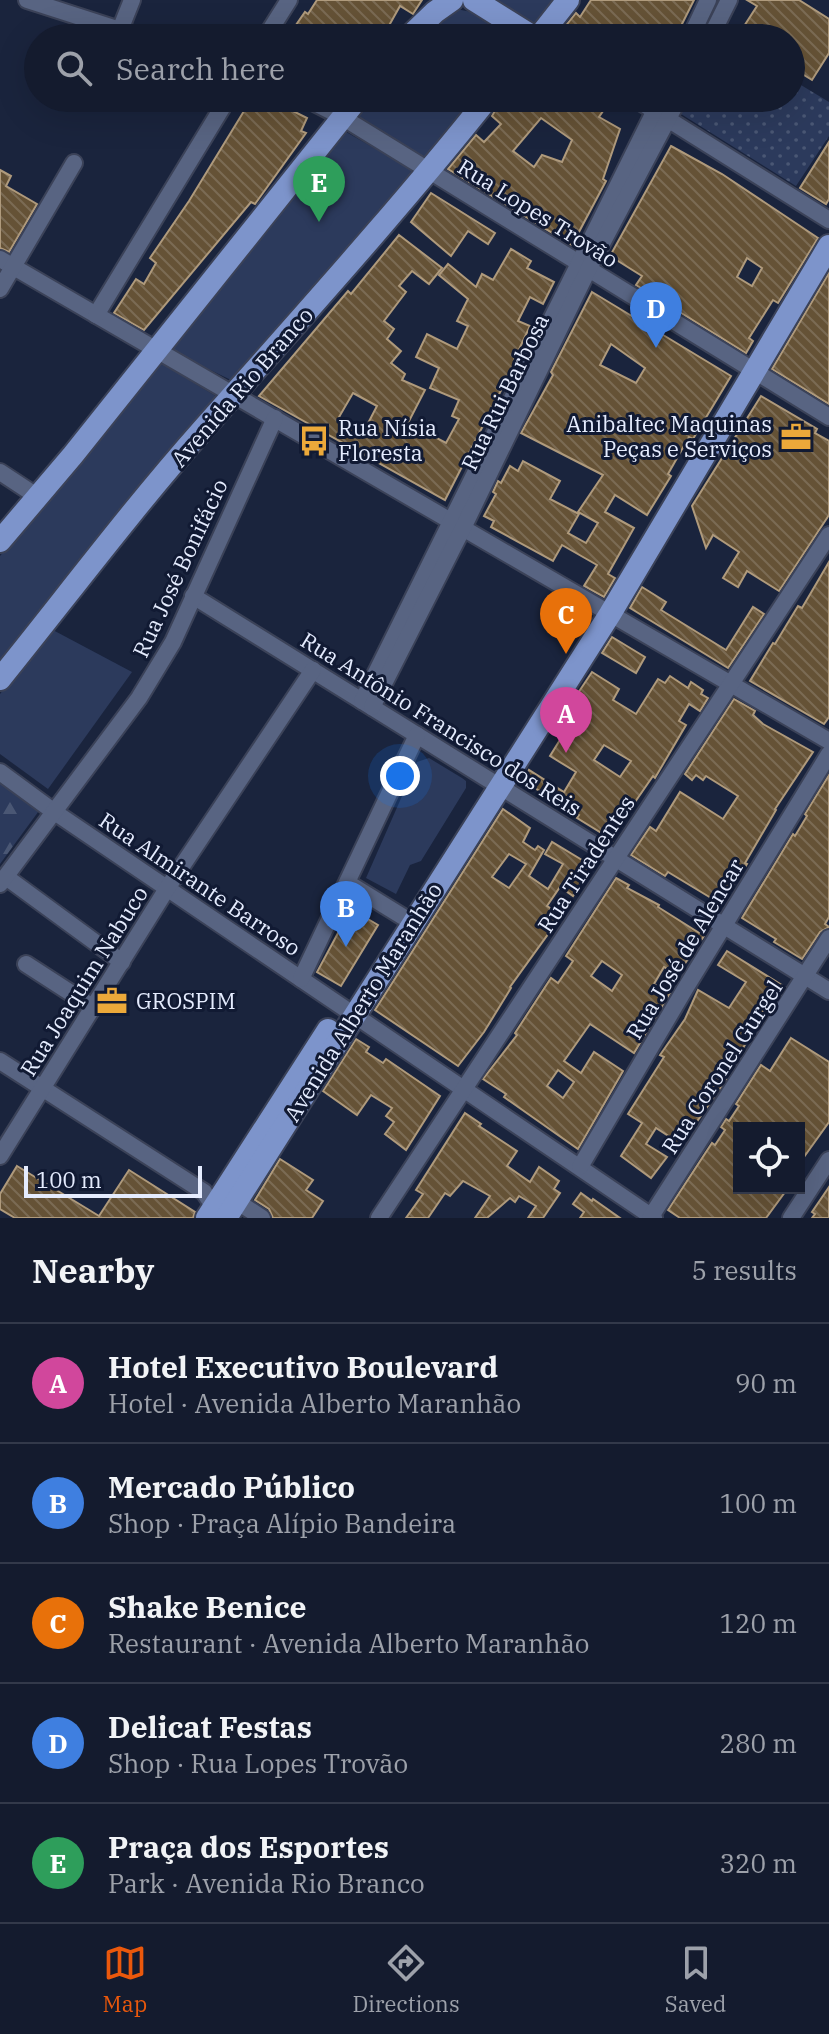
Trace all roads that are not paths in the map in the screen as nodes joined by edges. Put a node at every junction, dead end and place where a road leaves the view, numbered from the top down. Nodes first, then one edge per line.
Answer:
1 (27, 0) edge
2 (132, 0) edge
3 (289, 0) edge
4 (452, 0) edge
5 (474, 0) edge
6 (568, 0) edge
7 (708, 0) edge
8 (729, 0) edge
9 (101, 24) edge
10 (122, 24) edge
11 (274, 24) edge
12 (423, 24) edge
13 (513, 24) edge
14 (548, 24) edge
15 (697, 24) edge
16 (717, 24) edge
17 (219, 112) edge
18 (332, 112) edge
19 (346, 112) edge
20 (477, 112) edge
21 (660, 112) edge
22 (666, 112) edge
23 (342, 117) junction
24 (74, 163) dead end
25 (429, 172) junction
26 (829, 220) edge
27 (829, 246) edge
28 (7, 263) edge
29 (583, 267) junction
30 (0, 289) edge
31 (96, 315) junction
32 (156, 349) junction
33 (754, 371) junction
34 (234, 395) junction
35 (829, 417) edge
36 (275, 418) junction
37 (0, 472) edge
38 (38, 497) junction
39 (457, 525) junction
40 (829, 535) edge
41 (0, 541) edge
42 (193, 596) junction
43 (610, 614) junction
44 (313, 670) junction
45 (0, 679) edge
46 (731, 684) junction
47 (367, 704) junction
48 (417, 735) junction
49 (829, 741) edge
50 (829, 754) edge
51 (0, 772) edge
52 (499, 786) junction
53 (53, 811) junction
54 (616, 859) junction
55 (3, 881) edge
56 (348, 883) junction
57 (168, 887) junction
58 (406, 919) junction
59 (723, 925) junction
60 (829, 938) edge
61 (122, 962) junction
62 (26, 964) dead end
63 (805, 976) junction
64 (301, 979) junction
65 (829, 991) edge
66 (94, 1008) junction
67 (349, 1011) junction
68 (0, 1061) edge
69 (43, 1088) junction
70 (464, 1089) junction
71 (0, 1156) edge
72 (829, 1160) edge
73 (580, 1167) junction
74 (221, 1208) edge
75 (652, 1217) edge
76 (262, 1218) edge
77 (379, 1218) edge
78 (791, 1218) edge

1 - 9 street
2 - 10 street
3 - 11 street
4 - 12 main road
5 - 13 main road
6 - 14 main road
7 - 15 street
8 - 16 street
17 - 31 street
18 - 23 street, Rua Lopes Trovão
19 - 23 main road
20 - 25 main road, Avenida Rio Branco
21 - 29 street, Rua Rui Barbosa
22 - 26 street
23 - 25 street, Rua Lopes Trovão
23 - 32 main road
24 - 28 street
25 - 29 street, Rua Lopes Trovão
25 - 34 main road, Avenida Rio Branco
27 - 33 main road, Avenida Alberto Maranhão
28 - 30 street
28 - 31 street
29 - 33 street, Rua Lopes Trovão
29 - 39 street, Rua Rui Barbosa
31 - 32 street
32 - 34 street
32 - 38 main road
33 - 35 street, Rua Lopes Trovão
33 - 43 main road, Avenida Alberto Maranhão
34 - 36 street
34 - 45 main road, Avenida Rio Branco
36 - 39 street
36 - 42 street, Rua José Bonifácio
37 - 38 street
38 - 41 main road
39 - 43 street
39 - 47 street, Rua Rui Barbosa
40 - 46 street, Rua Tiradentes
42 - 44 street, Rua Antônio Francisco dos Reis
42 - 53 street, Rua José Bonifácio
43 - 46 street
43 - 52 main road, Avenida Alberto Maranhão
44 - 47 street, Rua Antônio Francisco dos Reis
44 - 57 street, Rua Joaquim Nabuco
46 - 49 street
46 - 54 street, Rua Tiradentes
47 - 48 street, Rua Antônio Francisco dos Reis
48 - 52 street, Rua Antônio Francisco dos Reis
48 - 56 street
50 - 59 street, Rua José de Alencar
51 - 53 street, Rua Almirante Barroso
52 - 54 street, Rua Antônio Francisco dos Reis
52 - 58 main road, Avenida Alberto Maranhão
53 - 55 street, Rua José Bonifácio
53 - 57 street, Rua Almirante Barroso
54 - 59 street, Rua Antônio Francisco dos Reis
54 - 70 street, Rua Tiradentes
55 - 61 street
56 - 58 street
56 - 64 street
57 - 61 street, Rua Joaquim Nabuco
57 - 64 street, Rua Almirante Barroso
58 - 67 main road, Avenida Alberto Maranhão
59 - 63 street, Rua Antônio Francisco dos Reis
59 - 73 street, Rua José de Alencar
60 - 63 street, Rua Coronel Gurgel
61 - 66 street, Rua Joaquim Nabuco
62 - 66 street
63 - 65 street, Rua Antônio Francisco dos Reis
63 - 75 street, Rua Coronel Gurgel
64 - 67 street, Rua Almirante Barroso
66 - 69 street, Rua Joaquim Nabuco
67 - 70 street, Rua Almirante Barroso
67 - 74 main road, Avenida Alberto Maranhão
68 - 69 street
69 - 71 street, Rua Joaquim Nabuco
69 - 74 street
70 - 73 street, Rua Almirante Barroso
70 - 77 street, Rua Tiradentes
72 - 78 street
73 - 75 street, Rua Almirante Barroso
74 - 76 street

